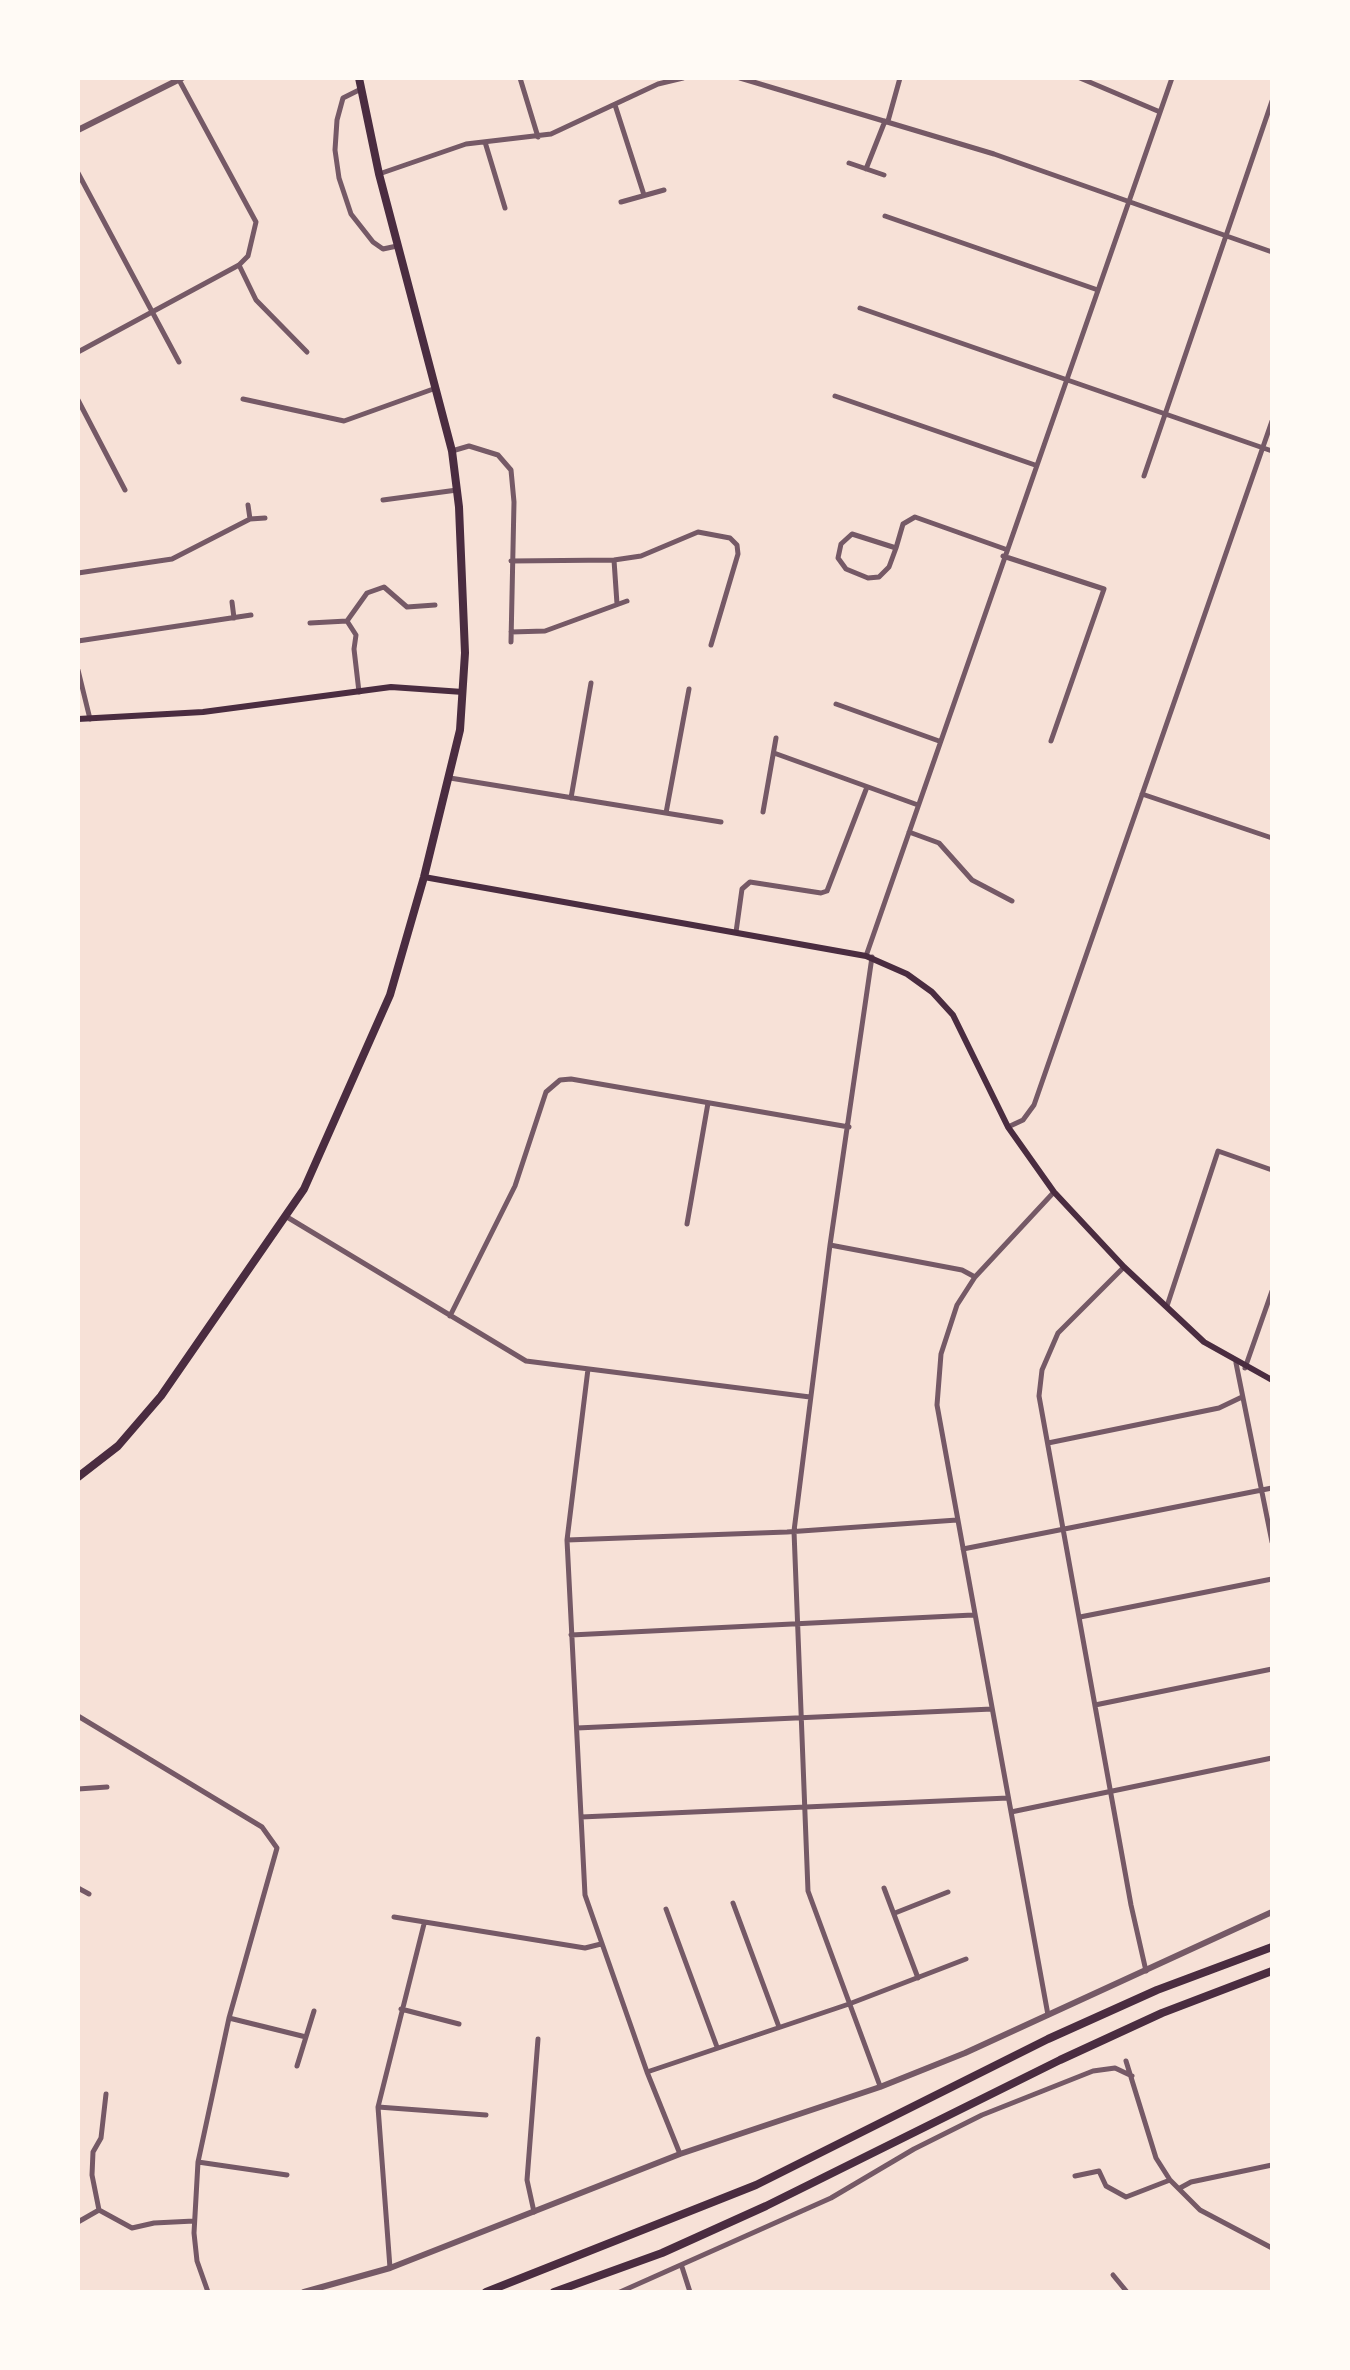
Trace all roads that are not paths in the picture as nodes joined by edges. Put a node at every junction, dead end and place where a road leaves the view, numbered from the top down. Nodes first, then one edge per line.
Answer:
1 (179, 78) edge
2 (358, 78) edge
3 (520, 78) edge
4 (683, 78) edge
5 (740, 78) edge
6 (900, 78) edge
7 (1080, 78) edge
8 (1172, 78) edge
9 (657, 81) edge
10 (772, 81) edge
11 (361, 88) junction
12 (1272, 101) edge
13 (615, 105) junction
14 (1160, 112) junction
15 (886, 121) junction
16 (78, 130) edge
17 (538, 138) junction
18 (485, 142) junction
19 (849, 163) dead end
20 (866, 169) junction
21 (78, 173) edge
22 (378, 174) junction
23 (884, 175) dead end
24 (664, 190) dead end
25 (644, 196) junction
26 (621, 202) dead end
27 (1126, 202) junction
28 (505, 208) dead end
29 (885, 216) dead end
30 (1226, 236) junction
31 (398, 245) junction
32 (1272, 252) edge
33 (239, 265) junction
34 (1096, 290) junction
35 (860, 308) dead end
36 (152, 312) junction
37 (78, 352) edge
38 (307, 352) dead end
39 (179, 362) dead end
40 (1065, 378) junction
41 (436, 388) junction
42 (836, 396) dead end
43 (243, 399) dead end
44 (78, 400) edge
45 (1164, 412) junction
46 (1272, 422) edge
47 (1263, 448) junction
48 (452, 451) junction
49 (1272, 451) edge
50 (1035, 465) junction
51 (1144, 476) dead end
52 (125, 490) dead end
53 (456, 490) junction
54 (383, 500) dead end
55 (248, 505) dead end
56 (265, 518) dead end
57 (250, 519) junction
58 (896, 548) junction
59 (1004, 552) junction
60 (614, 560) junction
61 (511, 561) junction
62 (78, 574) edge
63 (628, 601) dead end
64 (232, 602) dead end
65 (617, 604) junction
66 (436, 605) dead end
67 (251, 616) dead end
68 (234, 618) junction
69 (347, 621) junction
70 (310, 623) dead end
71 (511, 632) junction
72 (78, 641) edge
73 (511, 642) dead end
74 (711, 646) dead end
75 (78, 670) edge
76 (591, 683) dead end
77 (688, 688) dead end
78 (359, 692) junction
79 (464, 692) junction
80 (836, 704) dead end
81 (78, 719) edge
82 (90, 719) junction
83 (776, 738) dead end
84 (939, 741) junction
85 (1051, 741) dead end
86 (774, 753) junction
87 (450, 778) junction
88 (867, 787) junction
89 (1142, 794) junction
90 (572, 798) junction
91 (918, 806) junction
92 (764, 812) dead end
93 (666, 813) junction
94 (721, 822) dead end
95 (909, 832) junction
96 (1272, 838) edge
97 (424, 877) junction
98 (1012, 901) dead end
99 (736, 932) junction
100 (869, 956) junction
101 (708, 1103) junction
102 (850, 1127) junction
103 (1008, 1127) junction
104 (1272, 1170) edge
105 (1054, 1192) junction
106 (287, 1217) junction
107 (687, 1224) dead end
108 (830, 1245) junction
109 (1124, 1267) junction
110 (975, 1276) junction
111 (1272, 1291) edge
112 (1166, 1309) junction
113 (450, 1316) junction
114 (1236, 1363) junction
115 (1245, 1368) junction
116 (588, 1370) junction
117 (1272, 1380) edge
118 (1242, 1396) junction
119 (810, 1398) junction
120 (1048, 1443) junction
121 (78, 1478) edge
122 (1272, 1488) edge
123 (1262, 1490) junction
124 (958, 1520) junction
125 (1064, 1530) junction
126 (794, 1531) junction
127 (567, 1540) junction
128 (1272, 1542) edge
129 (964, 1549) junction
130 (1272, 1579) edge
131 (974, 1615) junction
132 (1080, 1618) junction
133 (797, 1624) junction
134 (572, 1635) junction
135 (1272, 1669) edge
136 (1095, 1706) junction
137 (992, 1710) junction
138 (78, 1716) edge
139 (801, 1718) junction
140 (577, 1728) junction
141 (1272, 1758) edge
142 (107, 1787) dead end
143 (78, 1789) edge
144 (1112, 1792) junction
145 (1009, 1798) junction
146 (803, 1808) junction
147 (1011, 1812) junction
148 (581, 1818) junction
149 (78, 1888) edge
150 (884, 1888) dead end
151 (948, 1892) dead end
152 (89, 1894) dead end
153 (733, 1903) dead end
154 (666, 1909) dead end
155 (1272, 1912) edge
156 (894, 1913) junction
157 (394, 1917) dead end
158 (424, 1924) junction
159 (601, 1944) junction
160 (1272, 1947) edge
161 (966, 1959) dead end
162 (1146, 1970) junction
163 (1272, 1970) edge
164 (918, 1978) junction
165 (850, 2004) junction
166 (402, 2009) junction
167 (314, 2011) dead end
168 (1048, 2016) junction
169 (229, 2018) junction
170 (459, 2024) dead end
171 (778, 2028) junction
172 (306, 2037) junction
173 (538, 2038) dead end
174 (718, 2047) junction
175 (1126, 2060) dead end
176 (297, 2066) dead end
177 (647, 2072) junction
178 (1132, 2076) junction
179 (880, 2087) junction
180 (106, 2094) dead end
181 (378, 2106) junction
182 (486, 2114) dead end
183 (680, 2154) junction
184 (198, 2162) junction
185 (1272, 2165) edge
186 (287, 2175) dead end
187 (1076, 2176) dead end
188 (1170, 2180) junction
189 (1180, 2188) junction
190 (99, 2210) junction
191 (534, 2212) junction
192 (194, 2221) junction
193 (78, 2222) edge
194 (1272, 2248) edge
195 (682, 2266) junction
196 (390, 2268) junction
197 (1112, 2275) dead end
198 (208, 2292) edge
199 (304, 2292) edge
200 (486, 2292) edge
201 (554, 2292) edge
202 (620, 2292) edge
203 (690, 2292) edge
204 (1127, 2292) edge

1 - 16 street
1 - 33 street
2 - 11 main road
3 - 17 street
4 - 9 street
5 - 10 street
6 - 15 street
7 - 14 street
8 - 14 street
9 - 13 street
10 - 15 street
11 - 22 main road
11 - 31 street
12 - 30 street
13 - 17 street
13 - 25 street
14 - 27 street
15 - 20 street
15 - 27 street
17 - 18 street
18 - 22 street
18 - 28 street
19 - 20 street
20 - 23 street
21 - 36 street
22 - 31 main road
24 - 25 street
25 - 26 street
27 - 30 street
27 - 34 street
29 - 34 street
30 - 32 street
30 - 45 street
31 - 41 main road
33 - 36 street
33 - 38 street
34 - 40 street
35 - 40 street
36 - 37 street
36 - 39 street
40 - 45 street
40 - 50 street
41 - 43 street
41 - 48 main road
42 - 50 street
44 - 52 street
45 - 47 street
45 - 51 street
46 - 47 street
47 - 49 street
47 - 89 street
48 - 53 main road
48 - 61 street
50 - 59 street
53 - 54 street
53 - 79 main road
55 - 57 street
56 - 57 street
57 - 62 street
58 - 58 street
58 - 59 street
59 - 84 street
59 - 85 street
60 - 61 street
60 - 65 street
60 - 74 street
61 - 71 street
63 - 65 street
64 - 68 street
65 - 71 street
66 - 69 street
67 - 68 street
68 - 72 street
69 - 70 street
69 - 78 street
71 - 73 street
75 - 82 street
76 - 90 street
77 - 93 street
78 - 79 main road
78 - 82 main road
79 - 87 main road
80 - 84 street
81 - 82 main road
83 - 86 street
84 - 91 street
86 - 88 street
86 - 92 street
87 - 90 street
87 - 97 main road
88 - 91 street
88 - 99 street
89 - 96 street
89 - 103 street
90 - 93 street
91 - 95 street
93 - 94 street
95 - 98 street
95 - 100 street
97 - 99 main road
97 - 106 main road
99 - 100 main road
100 - 102 street
100 - 103 main road
101 - 102 street
101 - 107 street
101 - 113 street
102 - 108 street
103 - 105 main road
104 - 112 street
105 - 109 main road
105 - 110 street
106 - 113 street
106 - 121 main road
108 - 110 street
108 - 119 street
109 - 112 main road
109 - 120 street
110 - 124 street
111 - 115 street
112 - 114 main road
113 - 116 street
114 - 115 main road
114 - 118 street
115 - 117 main road
116 - 119 street
116 - 127 street
118 - 120 street
118 - 123 street
119 - 126 street
120 - 125 street
122 - 123 street
123 - 125 street
123 - 128 street
124 - 126 street
124 - 129 street
125 - 129 street
125 - 132 street
126 - 127 street
126 - 133 street
127 - 134 street
129 - 131 street
130 - 132 street
131 - 133 street
131 - 137 street
132 - 136 street
133 - 134 street
133 - 139 street
134 - 140 street
135 - 136 street
136 - 144 street
137 - 139 street
137 - 145 street
138 - 169 street
139 - 140 street
139 - 146 street
140 - 148 street
141 - 144 street
142 - 143 street
144 - 147 street
144 - 162 street
145 - 146 street
145 - 147 street
146 - 148 street
146 - 165 street
147 - 168 street
148 - 159 street
149 - 152 street
150 - 156 street
151 - 156 street
153 - 171 street
154 - 174 street
155 - 162 street
156 - 164 street
157 - 158 street
158 - 159 street
158 - 166 street
159 - 177 street
160 - 200 main road
161 - 164 street
162 - 168 street
163 - 201 main road
164 - 165 street
165 - 171 street
165 - 179 street
166 - 170 street
166 - 181 street
167 - 172 street
168 - 179 street
169 - 172 street
169 - 184 street
171 - 174 street
172 - 176 street
173 - 191 street
174 - 177 street
175 - 178 street
177 - 183 street
178 - 188 street
178 - 195 street
179 - 183 street
180 - 190 street
181 - 182 street
181 - 196 street
183 - 191 street
184 - 186 street
184 - 192 street
185 - 189 street
187 - 188 street
188 - 189 street
189 - 194 street
190 - 192 street
190 - 193 street
191 - 196 street
192 - 198 street
195 - 202 street
195 - 203 street
196 - 199 street
197 - 204 street

